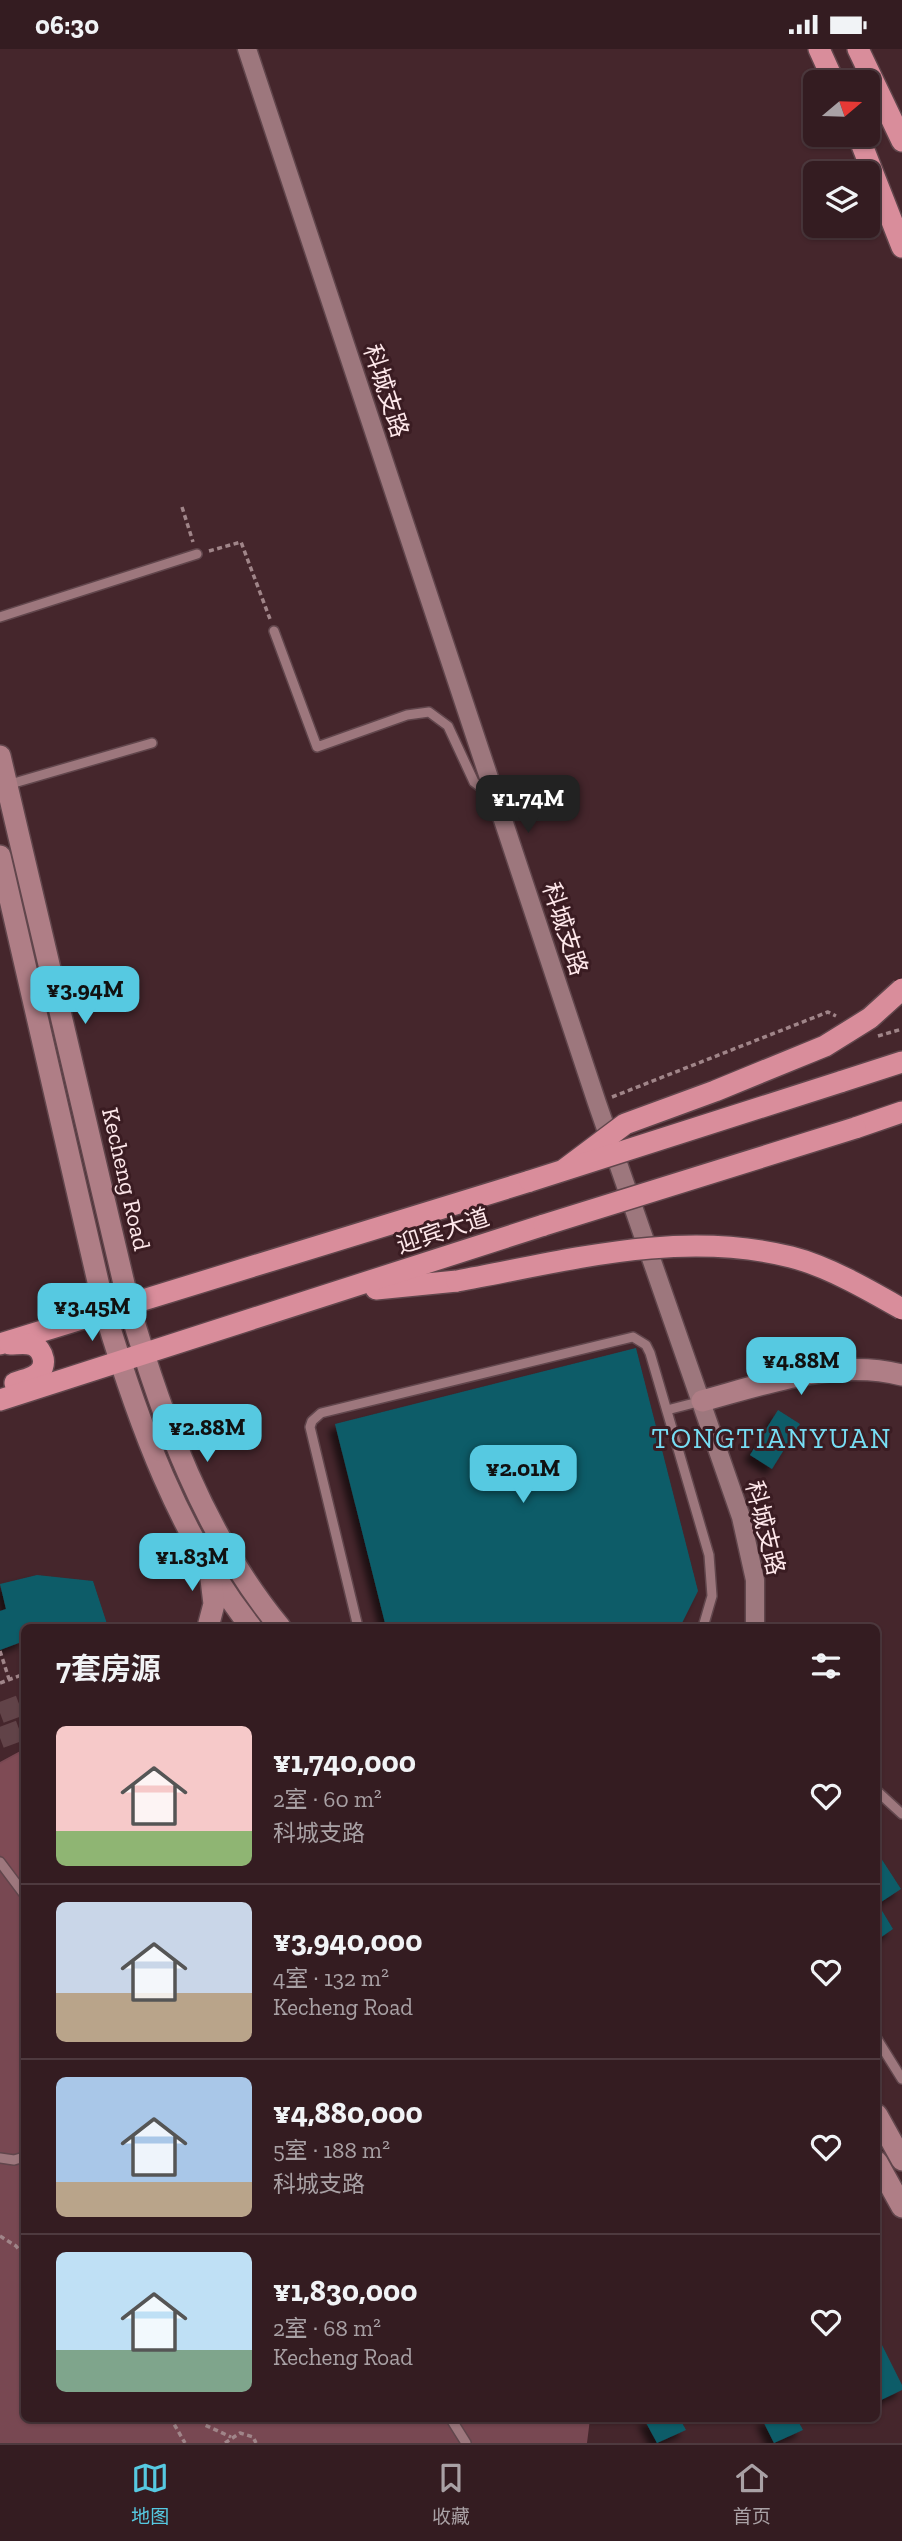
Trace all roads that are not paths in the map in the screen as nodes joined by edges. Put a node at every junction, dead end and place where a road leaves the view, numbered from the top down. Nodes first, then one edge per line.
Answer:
1 (247, 49) edge
2 (819, 49) edge
3 (858, 49) edge
4 (829, 70) edge
5 (902, 141) edge
6 (863, 147) edge
7 (902, 247) edge
8 (197, 554) road end
9 (0, 617) edge
10 (274, 631) road end
11 (152, 743) dead end
12 (0, 756) edge
13 (7, 785) junction
14 (496, 799) junction
15 (0, 856) edge
16 (902, 989) edge
17 (902, 1062) edge
18 (902, 1112) edge
19 (565, 1169) junction
20 (332, 1294) junction
21 (129, 1305) junction
22 (902, 1309) edge
23 (105, 1312) junction
24 (1, 1344) edge
25 (144, 1354) junction
26 (120, 1362) junction
27 (902, 1375) edge
28 (0, 1388) edge
29 (0, 1400) edge
30 (702, 1401) junction
31 (667, 1410) junction
32 (210, 1565) junction
33 (209, 1624) edge
34 (249, 1624) edge
35 (277, 1624) edge
36 (357, 1624) edge
37 (704, 1624) edge
38 (755, 1624) edge
39 (880, 1794) edge
40 (902, 1814) edge
41 (0, 1862) edge
42 (21, 1890) edge
43 (880, 2044) edge
44 (902, 2079) edge
45 (880, 2120) edge
46 (0, 2158) edge
47 (21, 2158) edge
48 (902, 2160) edge
49 (880, 2167) edge
50 (902, 2207) edge
51 (453, 2422) edge
52 (466, 2443) edge

1 - 14 street, 科城支路
2 - 4 highway
3 - 5 highway
6 - 7 highway
8 - 9 lane
10 - 14 lane
11 - 13 lane
12 - 13 main road, Kecheng Road
13 - 21 main road, Kecheng Road
14 - 30 street, 科城支路
15 - 23 main road, Kecheng Road
16 - 19 highway, bridge
17 - 19 highway, 迎宾大道, bridge
18 - 20 highway, 迎宾大道, bridge
19 - 21 highway, 迎宾大道, bridge
20 - 22 highway, bridge
20 - 25 highway, 迎宾大道
21 - 23 highway, 迎宾大道
21 - 25 main road, Kecheng Road
23 - 24 highway, 迎宾大道
23 - 26 main road, Kecheng Road
24 - 28 highway
25 - 26 highway, 迎宾大道
25 - 35 main road, Kecheng Road
26 - 29 highway, 迎宾大道
26 - 32 main road, Kecheng Road
27 - 30 main road
30 - 31 lane
30 - 38 street, 科城支路
31 - 36 lane
31 - 37 lane
32 - 33 main road
32 - 34 main road, Kecheng Road
39 - 40 lane
41 - 42 lane
43 - 44 lane
45 - 48 main road
46 - 47 lane
49 - 50 main road
51 - 52 lane

